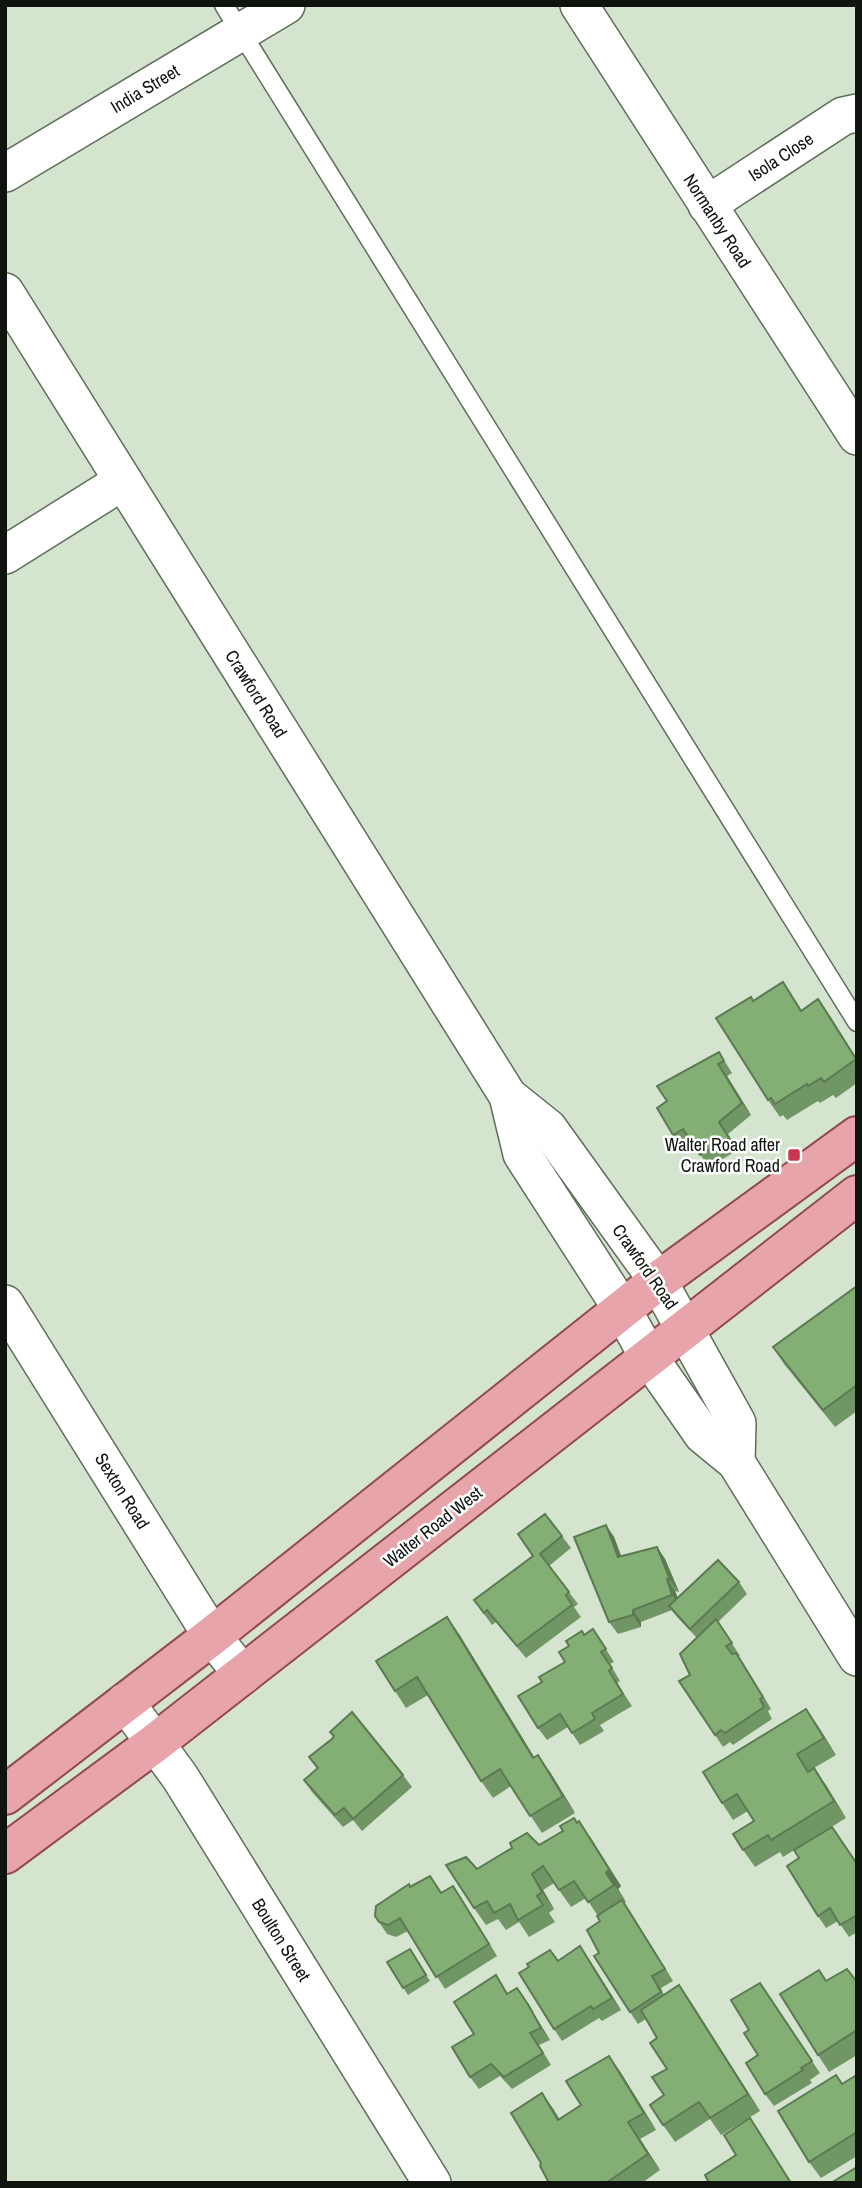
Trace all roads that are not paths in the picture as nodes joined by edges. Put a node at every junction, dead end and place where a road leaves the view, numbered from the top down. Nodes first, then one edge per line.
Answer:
1 (286, 5) edge
2 (579, 5) edge
3 (232, 19) edge
4 (857, 113) edge
5 (5, 173) edge
6 (707, 205) junction
7 (5, 292) edge
8 (857, 436) edge
9 (123, 481) junction
10 (5, 555) edge
11 (857, 1022) edge
12 (508, 1096) junction
13 (857, 1136) edge
14 (857, 1195) edge
15 (658, 1281) junction
16 (5, 1304) edge
17 (622, 1309) junction
18 (687, 1328) junction
19 (648, 1356) junction
20 (736, 1462) junction
21 (212, 1636) junction
22 (857, 1657) edge
23 (243, 1675) junction
24 (125, 1702) junction
25 (155, 1743) junction
26 (5, 1795) edge
27 (5, 1854) edge
28 (432, 2183) edge

1 - 3 street, India Street
2 - 6 street, Normanby Road
3 - 5 street, India Street
3 - 11 lane
4 - 6 street, Isola Close
6 - 8 street, Normanby Road
7 - 9 street, Crawford Road
9 - 10 street
9 - 12 street, Crawford Road
12 - 15 street, Crawford Road
12 - 17 street, Crawford Road
13 - 15 main road
14 - 18 main road, Walter Road West
15 - 17 main road
15 - 18 street, Crawford Road
16 - 21 street, Sexton Road
17 - 19 street, Crawford Road
17 - 21 main road
18 - 19 main road, Walter Road West
18 - 20 street, Crawford Road
19 - 20 street, Crawford Road
19 - 23 main road, Walter Road West
20 - 22 street, Crawford Road
21 - 23 street, Sexton Road
21 - 24 main road
23 - 25 main road, Walter Road West
24 - 25 street, Boulton Street
24 - 26 main road
25 - 27 main road, Walter Road West
25 - 28 street, Boulton Street

